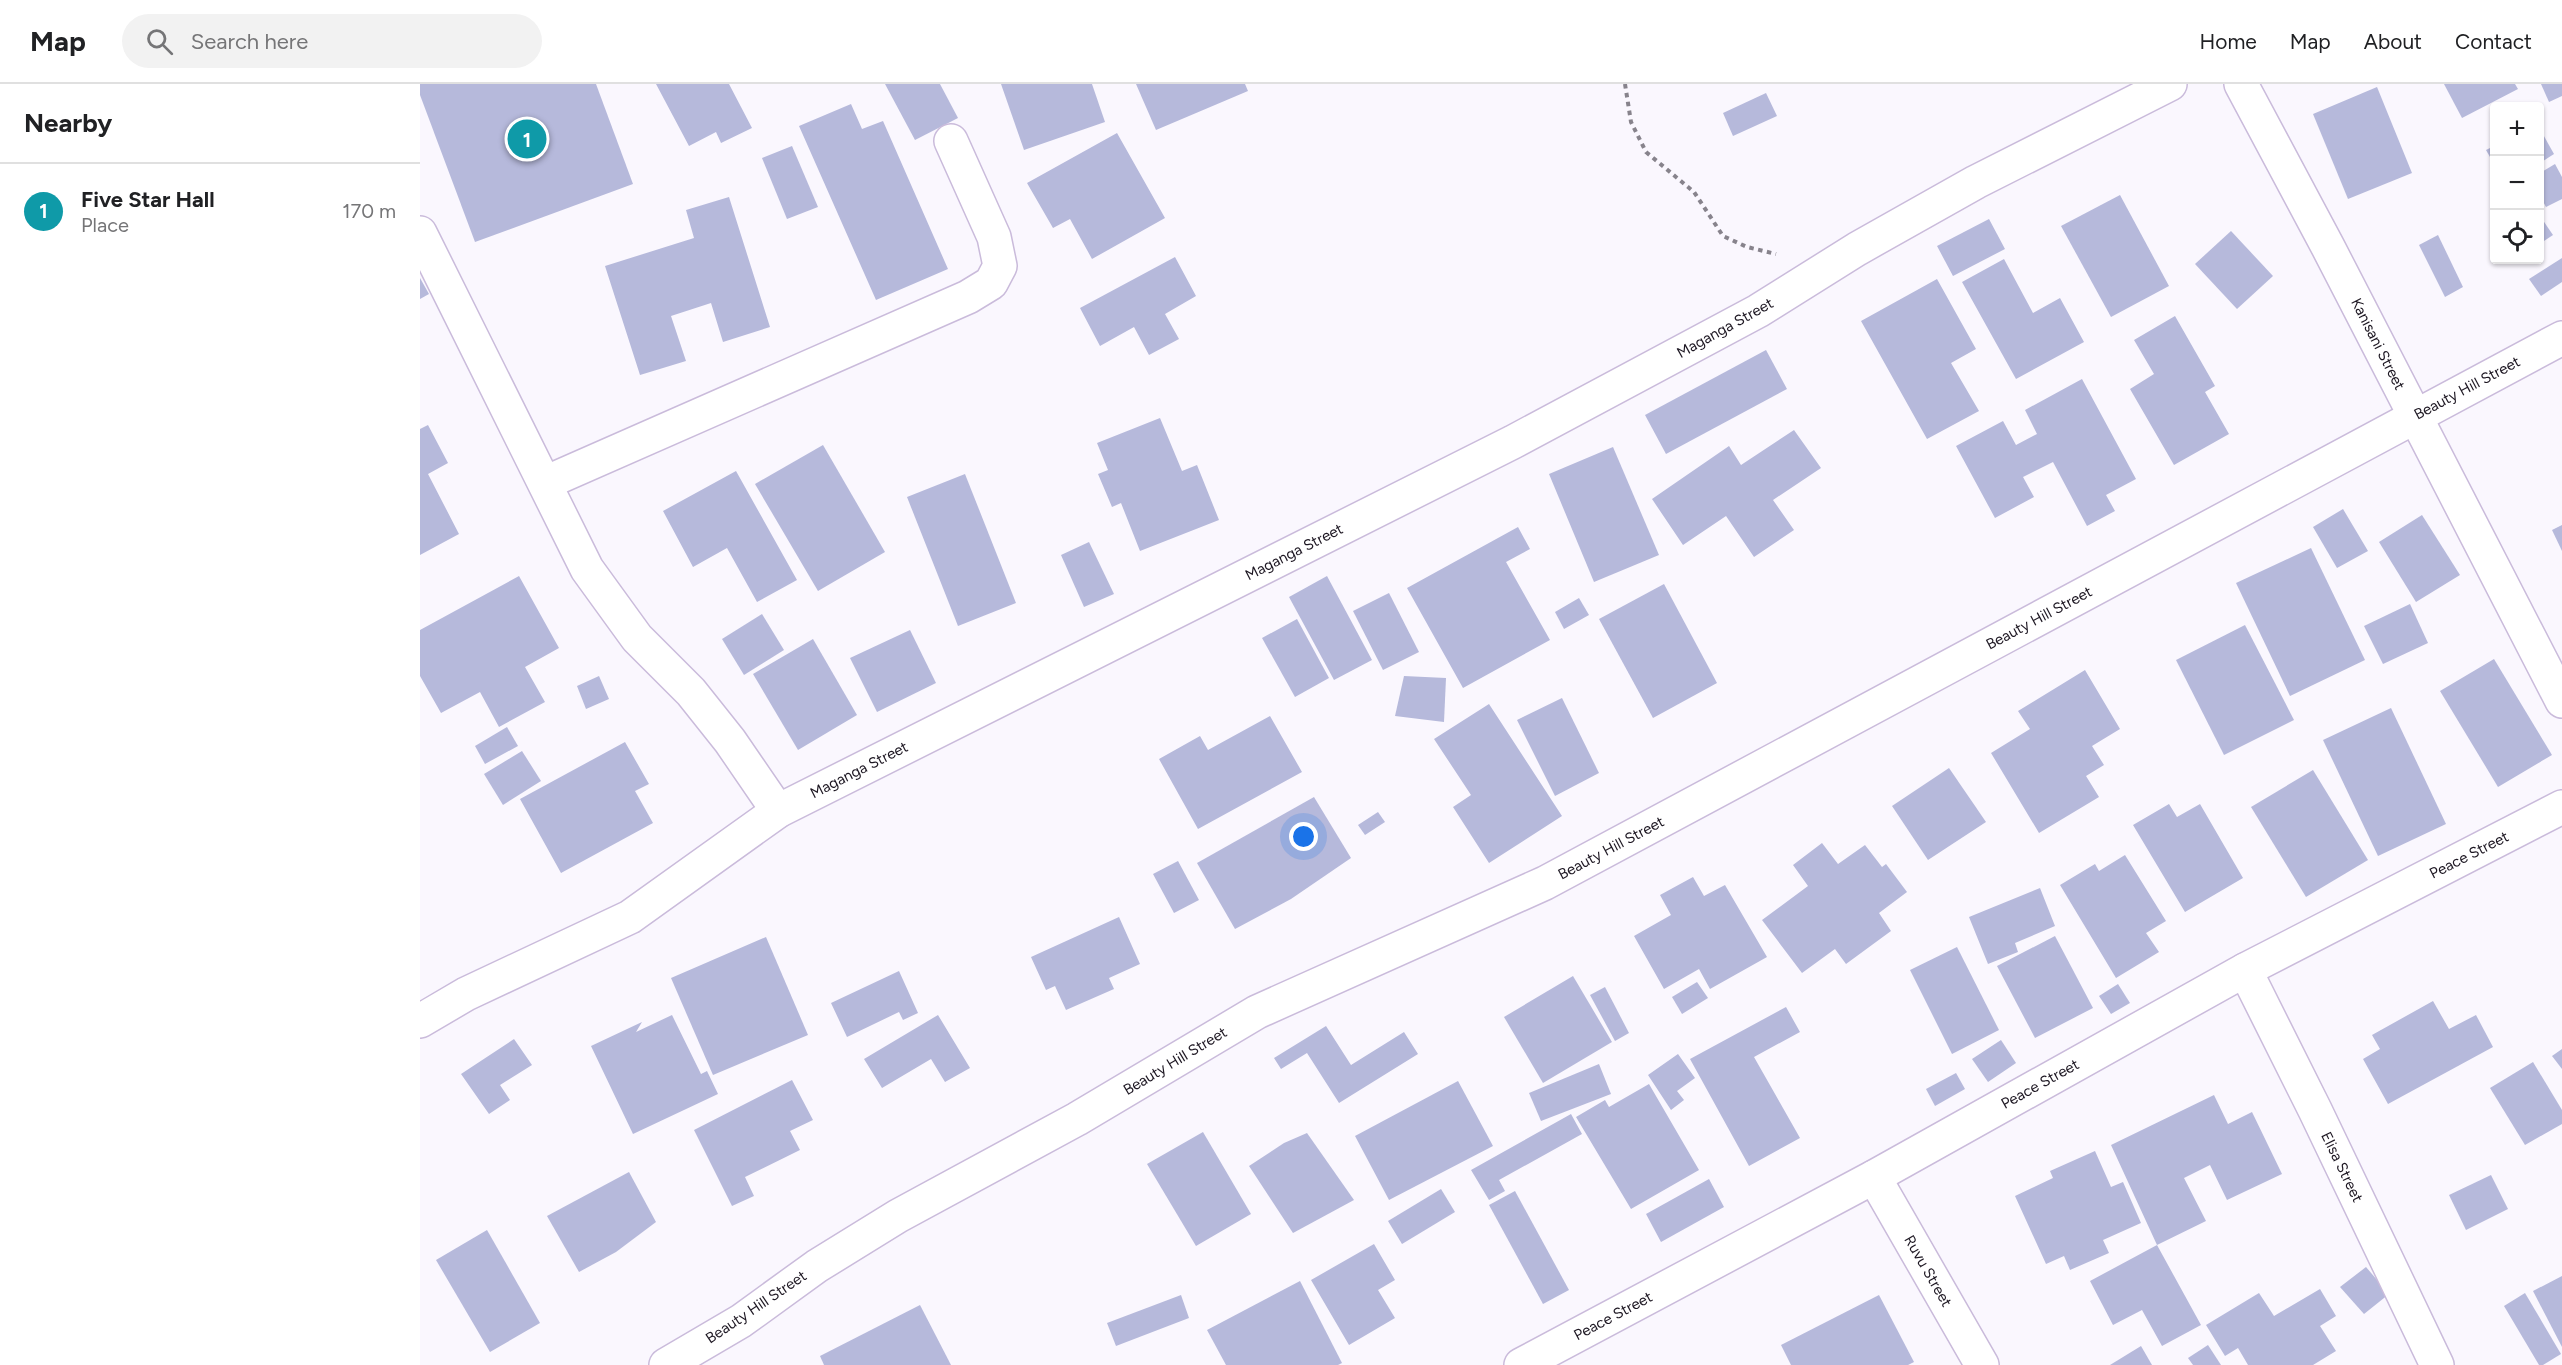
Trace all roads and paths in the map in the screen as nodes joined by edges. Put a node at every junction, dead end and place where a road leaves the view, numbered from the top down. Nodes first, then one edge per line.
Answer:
1 (1625, 84) edge
2 (2170, 84) edge
3 (2241, 84) edge
4 (951, 141) dead end
5 (420, 233) edge
6 (1788, 254) dead end
7 (2562, 338) edge
8 (2415, 416) junction
9 (545, 483) junction
10 (2562, 701) edge
11 (2562, 807) edge
12 (778, 810) junction
13 (2245, 970) junction
14 (420, 1021) edge
15 (1874, 1177) junction
16 (666, 1365) edge
17 (1521, 1365) edge
18 (1982, 1365) edge
19 (2437, 1365) edge

1 - 6 path
2 - 12 street, Maganga Street
3 - 8 street, Kanisani Street
4 - 9 street
5 - 9 street
7 - 8 street, Beauty Hill Street
8 - 10 street, Kanisani Street
8 - 16 street, Beauty Hill Street
9 - 12 street
11 - 13 street, Peace Street
12 - 14 street, Maganga Street
13 - 15 street, Peace Street
13 - 19 street, Elisa Street
15 - 17 street, Peace Street
15 - 18 street, Ruvu Street

